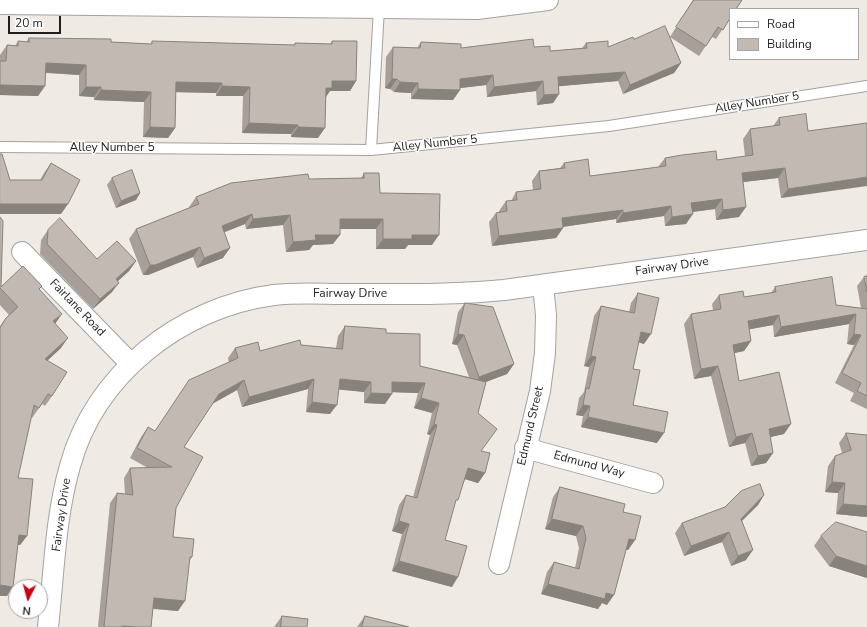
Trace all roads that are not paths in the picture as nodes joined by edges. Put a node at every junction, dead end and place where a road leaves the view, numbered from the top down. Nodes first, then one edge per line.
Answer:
1 (548, 0) edge
2 (256, 3) edge
3 (0, 4) edge
4 (379, 8) junction
5 (867, 86) edge
6 (0, 147) edge
7 (371, 150) junction
8 (867, 240) edge
9 (22, 252) dead end
10 (544, 285) junction
11 (131, 364) junction
12 (525, 448) junction
13 (653, 482) dead end
14 (498, 564) dead end
15 (48, 627) edge

1 - 4 street
2 - 3 street
2 - 4 street
4 - 7 lane
5 - 7 lane, Alley Number 5
6 - 7 lane, Alley Number 5
8 - 10 street, Fairway Drive
9 - 11 street, Fairlane Road
10 - 11 street, Fairway Drive
10 - 12 street, Edmund Street
11 - 15 street, Fairway Drive
12 - 13 street, Edmund Way
12 - 14 street, Edmund Street

